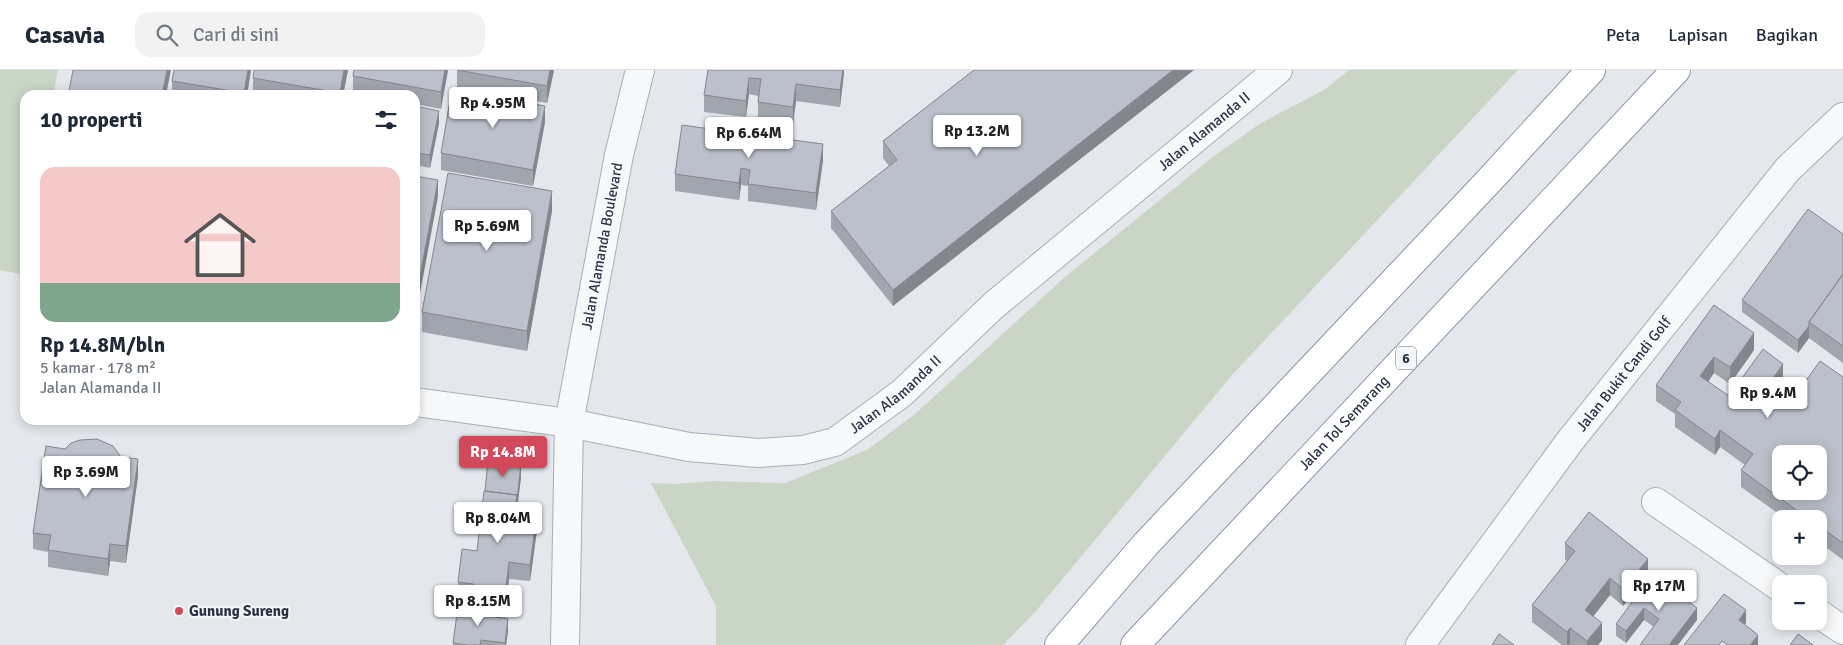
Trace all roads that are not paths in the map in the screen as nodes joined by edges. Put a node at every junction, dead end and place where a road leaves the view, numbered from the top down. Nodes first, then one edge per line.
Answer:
1 (640, 70) edge
2 (1278, 70) edge
3 (1591, 70) edge
4 (1676, 70) edge
5 (1843, 116) edge
6 (420, 403) edge
7 (569, 423) junction
8 (1656, 502) dead end
9 (1772, 582) edge
10 (1827, 619) edge
11 (1843, 630) edge
12 (565, 645) edge
13 (1059, 645) edge
14 (1135, 645) edge
15 (1420, 645) edge

1 - 7 street, Jalan Alamanda Boulevard
2 - 7 street, Jalan Alamanda II
3 - 13 highway
4 - 14 highway, Jalan Tol Semarang / 6
5 - 15 street, Jalan Bukit Candi Golf
6 - 7 street, Jalan Alamanda II
7 - 12 street, Jalan Alamanda Boulevard
8 - 9 street
10 - 11 street

